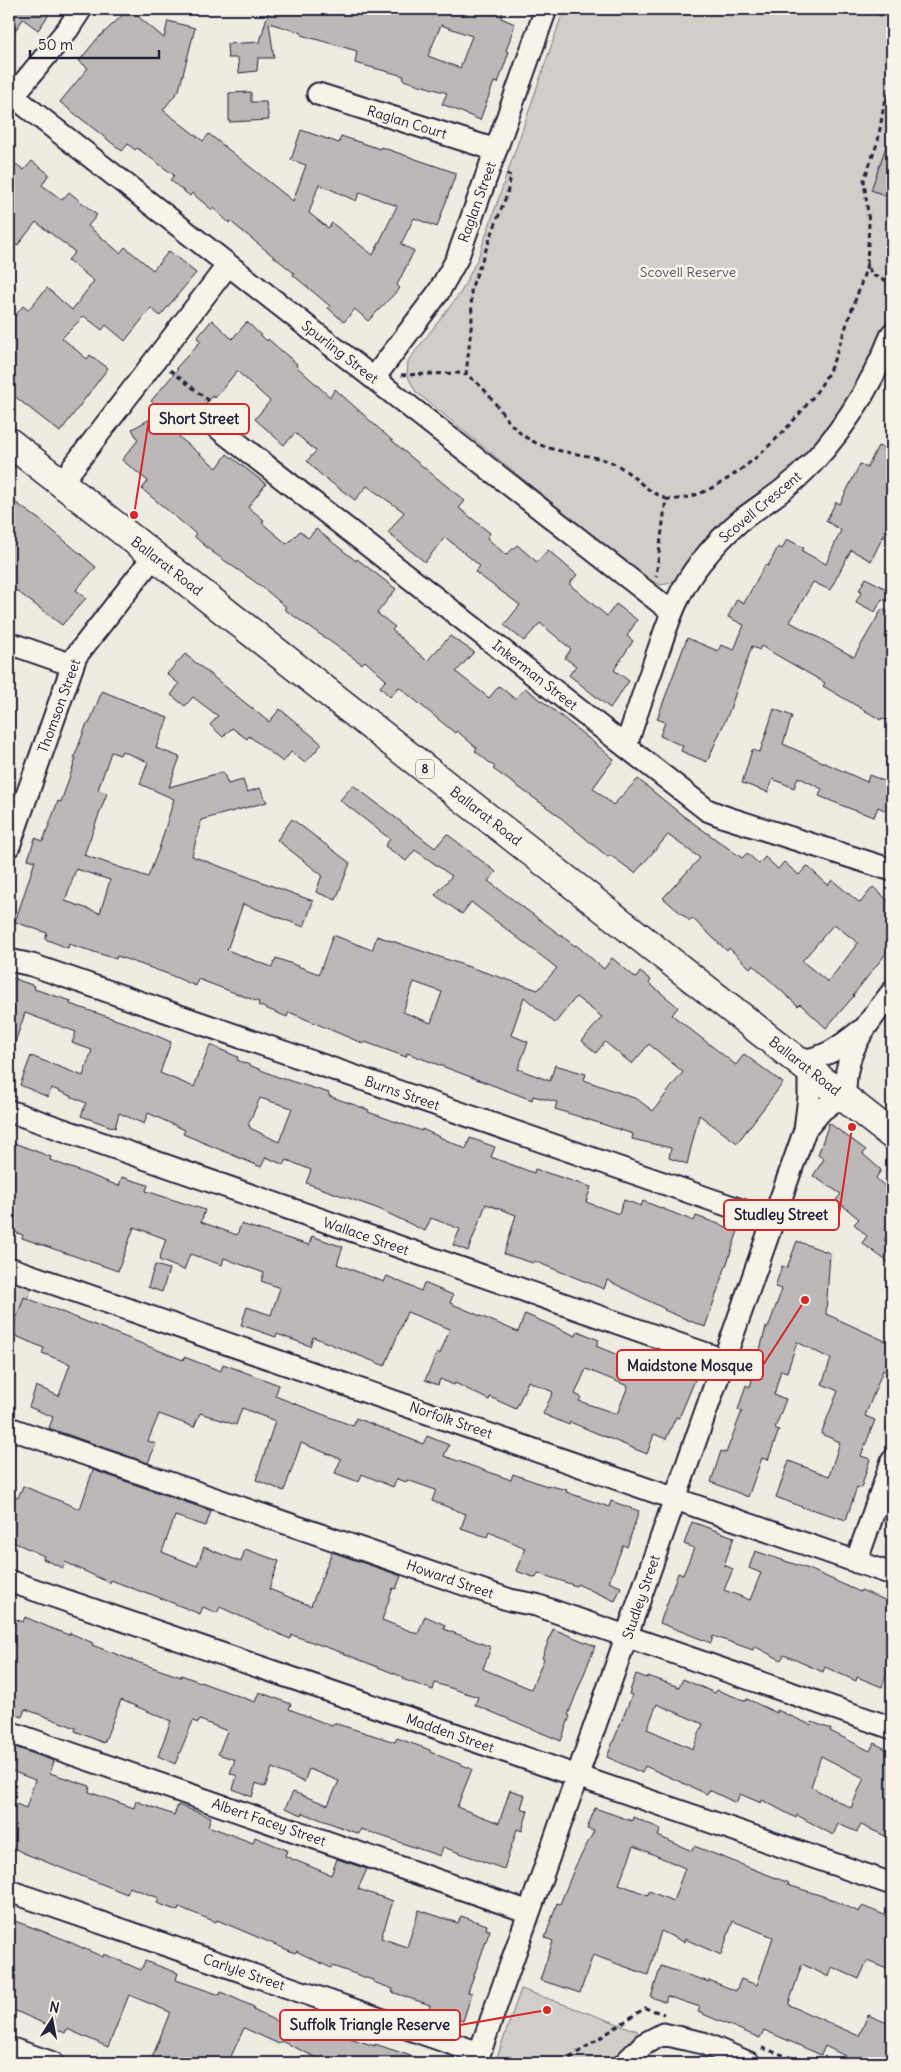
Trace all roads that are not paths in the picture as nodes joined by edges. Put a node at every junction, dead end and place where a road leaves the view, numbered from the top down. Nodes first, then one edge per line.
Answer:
1 (81, 9) edge
2 (546, 9) edge
3 (11, 94) edge
4 (318, 94) dead end
5 (493, 159) junction
6 (228, 266) junction
7 (892, 334) edge
8 (374, 378) junction
9 (209, 420) road end
10 (9, 442) edge
11 (61, 483) junction
12 (154, 556) junction
13 (672, 612) junction
14 (9, 644) edge
15 (72, 665) junction
16 (626, 746) junction
17 (9, 846) edge
18 (892, 870) edge
19 (9, 953) edge
20 (9, 960) edge
21 (32, 965) junction
22 (892, 992) edge
23 (864, 1028) junction
24 (804, 1065) junction
25 (843, 1096) junction
26 (9, 1111) edge
27 (805, 1130) junction
28 (892, 1135) edge
29 (773, 1221) junction
30 (9, 1268) edge
31 (724, 1360) junction
32 (9, 1428) edge
33 (892, 1461) edge
34 (675, 1498) junction
35 (856, 1562) junction
36 (892, 1574) edge
37 (9, 1581) edge
38 (627, 1636) junction
39 (892, 1728) edge
40 (9, 1732) edge
41 (577, 1776) junction
42 (892, 1884) edge
43 (9, 1891) edge
44 (529, 1912) junction
45 (682, 2042) junction
46 (9, 2048) edge
47 (477, 2058) edge
48 (744, 2062) edge
49 (53, 2063) edge
50 (625, 2063) edge
51 (644, 2063) edge

1 - 3 street
2 - 5 street, Raglan Street
3 - 6 street, Spurling Street
4 - 5 street, Raglan Court
5 - 8 street, Raglan Street
6 - 8 street, Spurling Street
6 - 11 street
7 - 13 street, Scovell Crescent
8 - 13 street, Spurling Street
9 - 16 street, Inkerman Street
10 - 11 highway, Ballarat Road / 8
11 - 12 highway, Ballarat Road / 8
12 - 15 street, Thomson Street
12 - 24 highway, Ballarat Road / 8
13 - 16 street, Scovell Crescent
14 - 15 street
15 - 17 street, Thomson Street
16 - 18 street, Inkerman Street
19 - 21 street, Burns Street
20 - 21 street, Burns Street
21 - 29 street, Burns Street
22 - 23 street
23 - 24 street
23 - 25 street
24 - 25 highway, Ballarat Road / 8
24 - 27 street, Studley Street
25 - 27 street, Studley Street
25 - 28 highway, Ballarat Road / 8
26 - 31 street, Wallace Street
27 - 29 street, Studley Street
29 - 31 street, Studley Street
30 - 34 street, Norfolk Street
31 - 34 street, Studley Street
32 - 38 street, Howard Street
33 - 35 street
34 - 35 street, Norfolk Street
34 - 38 street, Studley Street
35 - 36 street, Norfolk Street
37 - 41 street, Madden Street
38 - 39 street, Howard Street
38 - 41 street, Studley Street
40 - 44 street, Albert Facey Street
41 - 42 street, Madden Street
41 - 44 street, Studley Street
43 - 47 street, Carlyle Street
44 - 47 street, Studley Street
45 - 48 street
45 - 50 street
45 - 51 street
46 - 49 street

